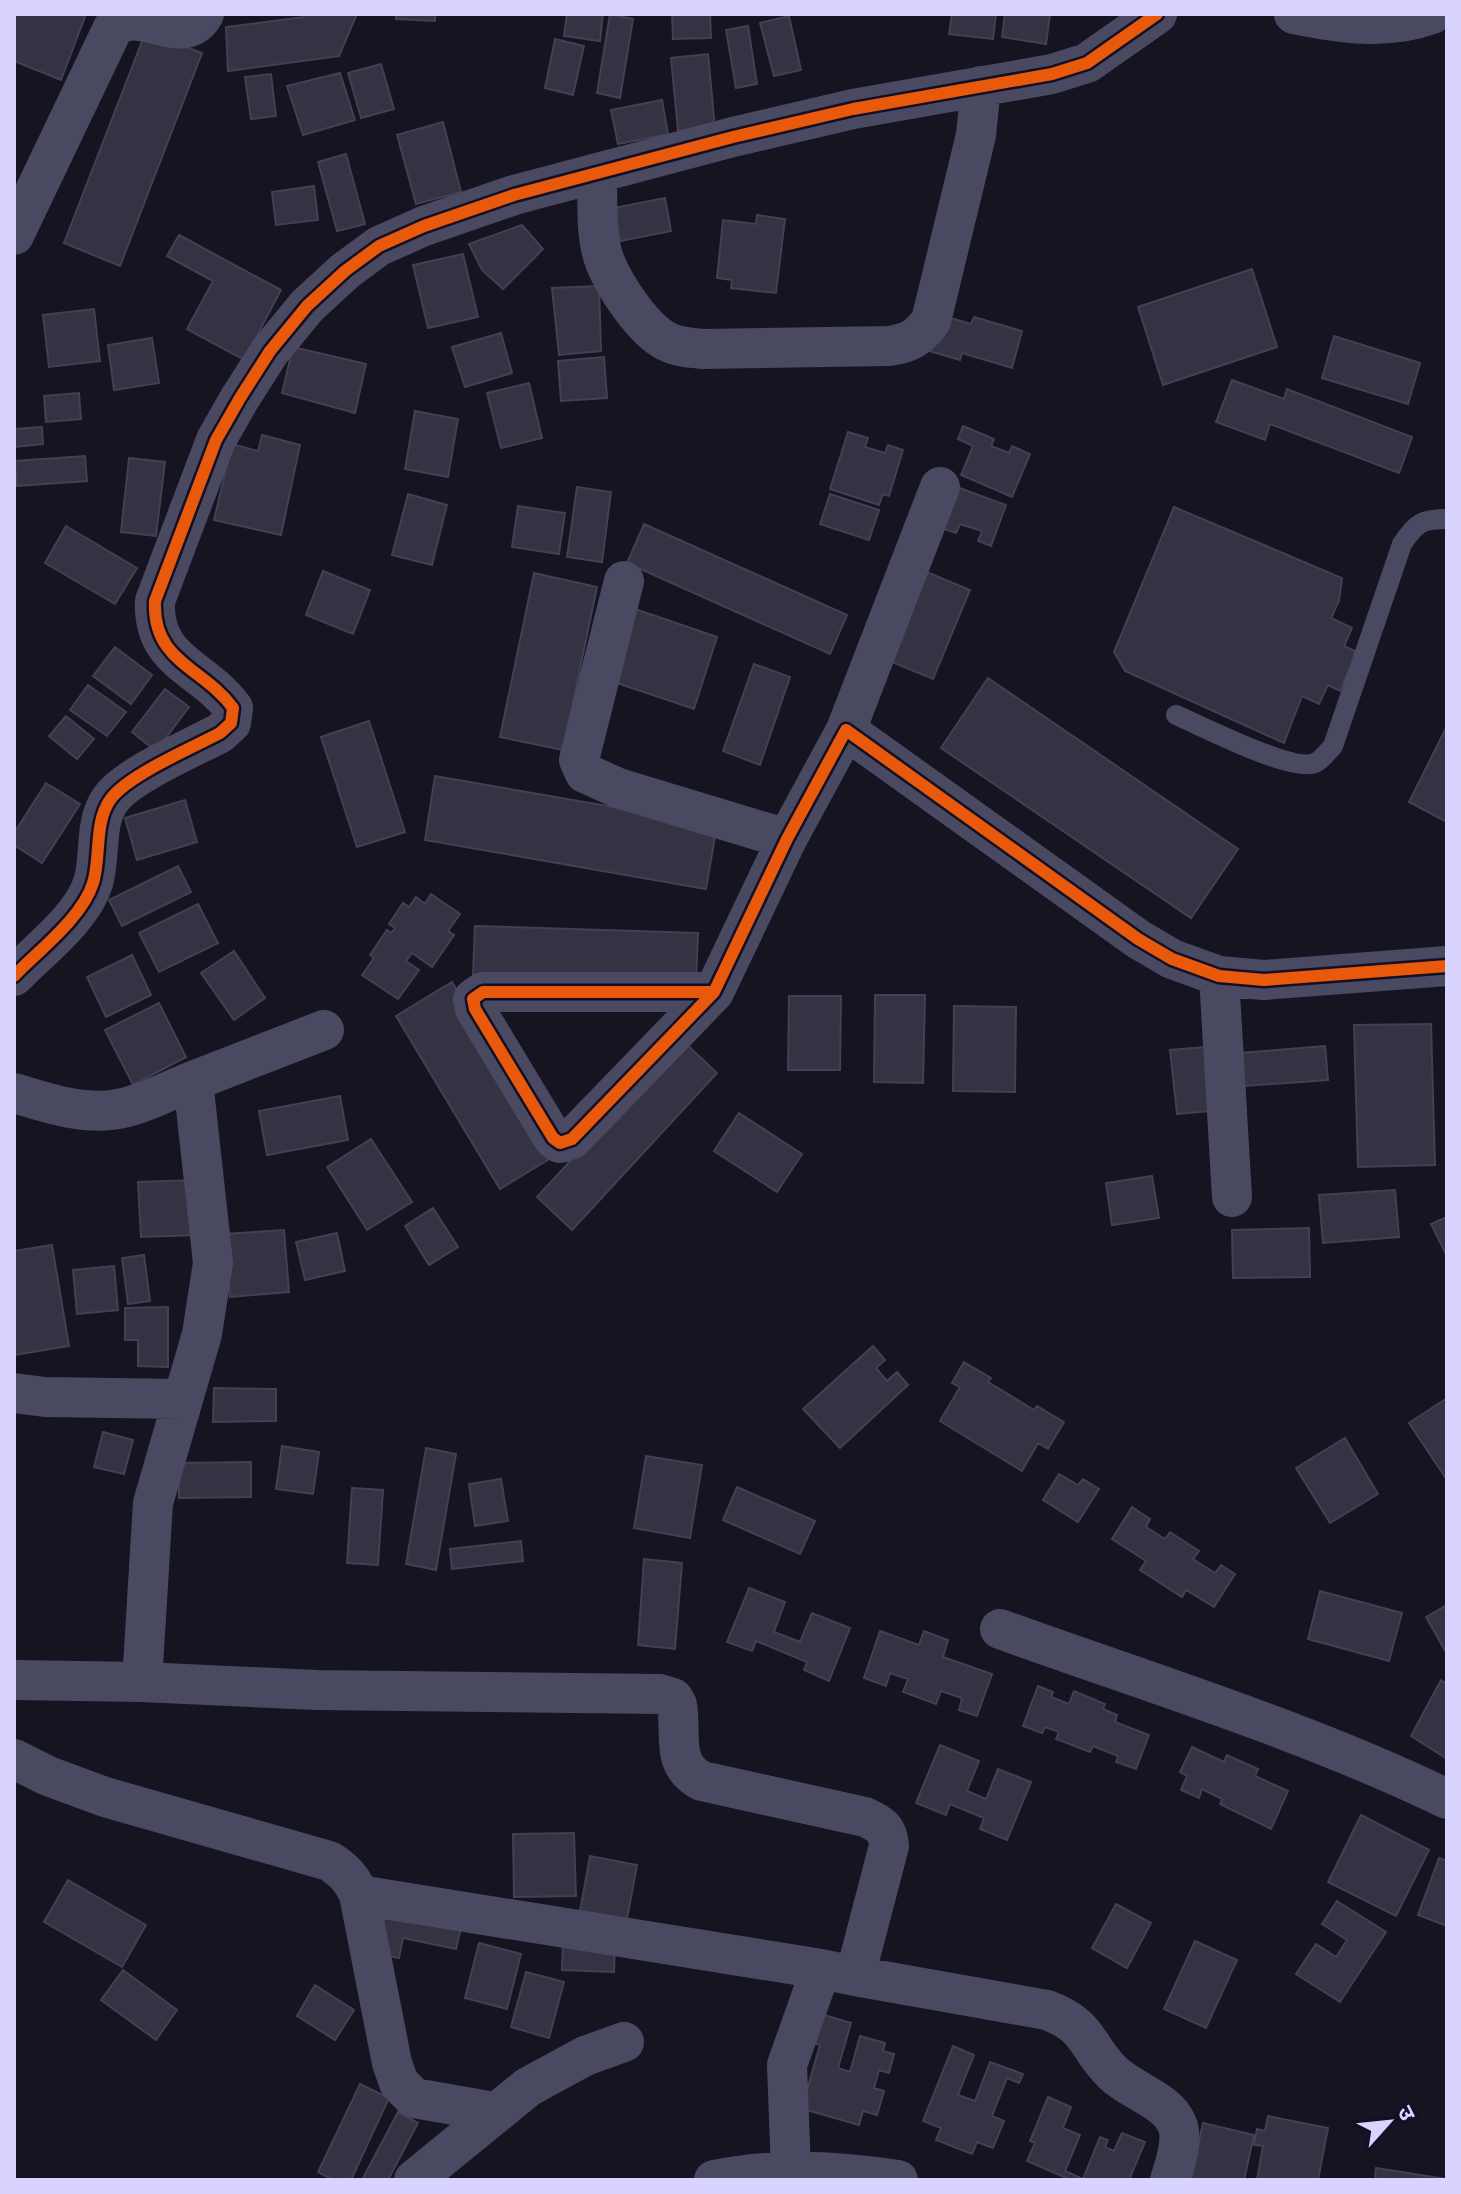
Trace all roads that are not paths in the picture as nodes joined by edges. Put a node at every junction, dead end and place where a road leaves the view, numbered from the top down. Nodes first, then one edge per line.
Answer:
1 (204, 14) edge
2 (1157, 14) edge
3 (1294, 14) edge
4 (1432, 14) edge
5 (124, 16) edge
6 (981, 86) junction
7 (597, 175) junction
8 (14, 235) edge
9 (940, 487) dead end
10 (1447, 519) edge
11 (624, 581) dead end
12 (1176, 715) dead end
13 (846, 730) junction
14 (787, 839) junction
15 (1447, 966) edge
16 (14, 976) edge
17 (1219, 976) junction
18 (714, 992) junction
19 (324, 1030) dead end
20 (193, 1081) junction
21 (14, 1093) edge
22 (1232, 1197) dead end
23 (14, 1393) edge
24 (181, 1399) junction
25 (1000, 1629) dead end
26 (14, 1680) edge
27 (142, 1682) junction
28 (14, 1759) edge
29 (1447, 1799) edge
30 (359, 1895) junction
31 (838, 1972) junction
32 (624, 2042) dead end
33 (494, 2112) junction
34 (791, 2171) junction
35 (414, 2180) edge
36 (714, 2180) edge
37 (898, 2180) edge
38 (1170, 2180) edge

1 - 5 street
2 - 6 street
3 - 4 street
5 - 8 street
6 - 7 street
6 - 7 street
7 - 16 street
9 - 13 street
10 - 12 lane
11 - 14 street
13 - 14 street
13 - 17 street
14 - 18 street
15 - 17 street
17 - 22 street
18 - 18 street
19 - 20 street
20 - 21 street
20 - 24 street
23 - 24 street
24 - 27 street
25 - 29 street
26 - 27 street
27 - 31 street
28 - 30 street
30 - 31 street
30 - 33 street
31 - 34 street
31 - 38 street
32 - 33 street
33 - 35 street
34 - 36 street
34 - 37 street

